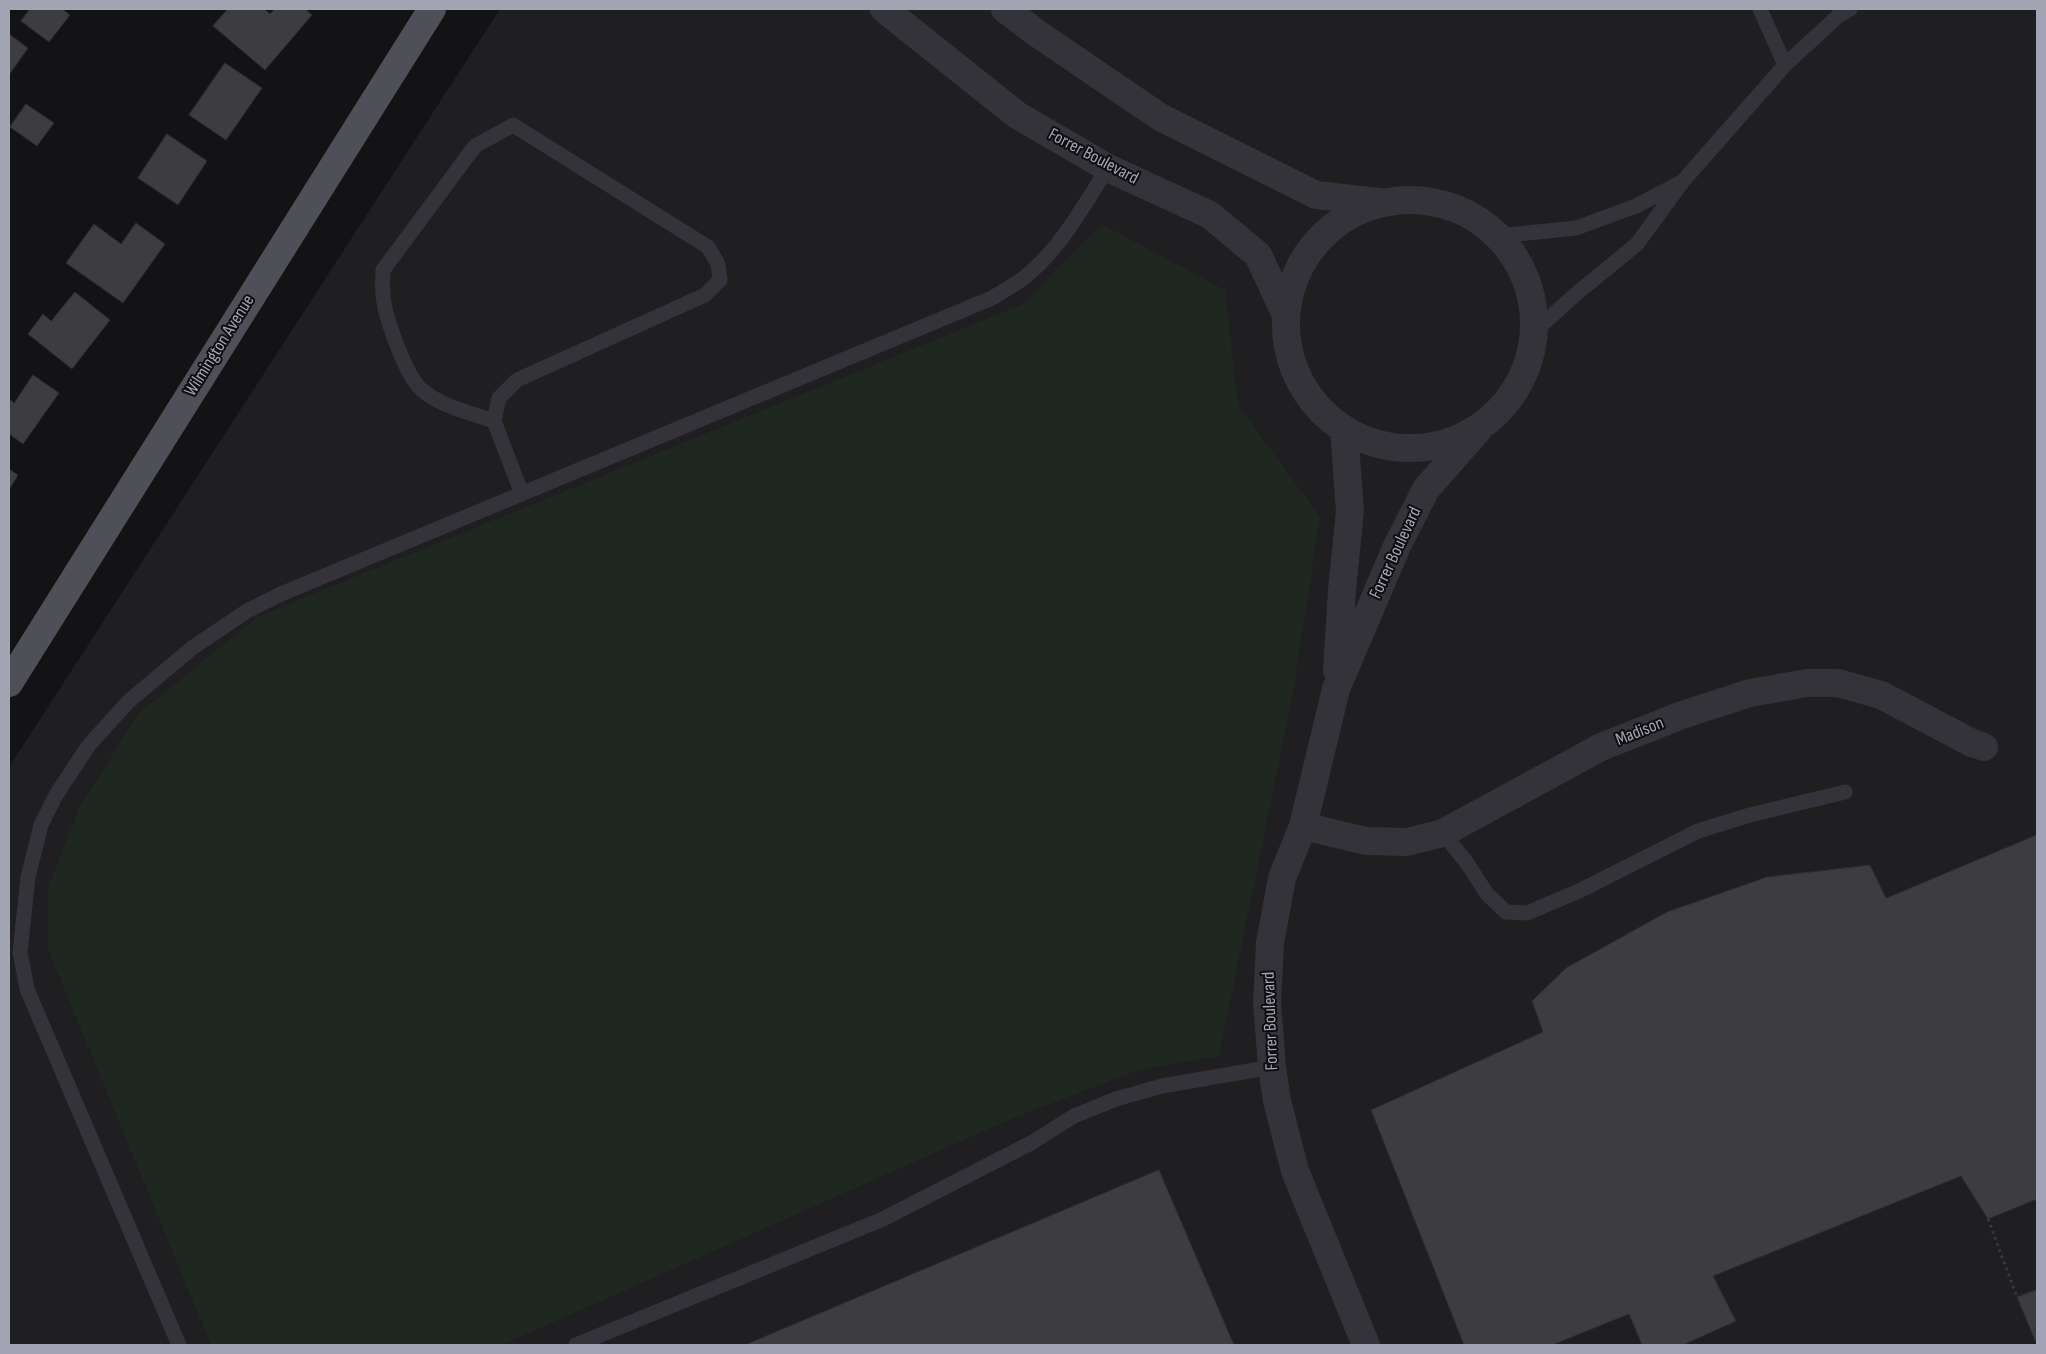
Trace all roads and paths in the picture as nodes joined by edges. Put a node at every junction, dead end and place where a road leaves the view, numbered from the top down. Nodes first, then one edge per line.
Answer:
1 (432, 9) edge
2 (884, 9) edge
3 (1005, 9) edge
4 (1760, 9) edge
5 (1850, 9) edge
6 (1785, 65) junction
7 (1108, 168) junction
8 (1684, 181) junction
9 (1384, 202) junction
10 (1498, 236) junction
11 (1285, 313) junction
12 (1535, 332) junction
13 (494, 422) junction
14 (1478, 430) junction
15 (1344, 431) junction
16 (522, 494) junction
17 (9, 682) edge
18 (1336, 689) junction
19 (1984, 747) dead end
20 (1845, 792) dead end
21 (1303, 826) junction
22 (1443, 833) junction
23 (1272, 1067) junction
24 (1988, 1220) dead end
25 (2017, 1297) dead end
26 (179, 1345) edge
27 (576, 1345) edge
28 (1366, 1345) edge

1 - 17 main road, Wilmington Avenue
2 - 7 street, Forrer Boulevard
3 - 9 street, Forrer Boulevard
4 - 6 lane
5 - 6 lane
6 - 8 lane
7 - 11 street, Forrer Boulevard
7 - 16 lane
8 - 10 lane
8 - 12 lane
9 - 10 street, Forrer Boulevard
9 - 11 street, Forrer Boulevard
10 - 12 street, Forrer Boulevard
11 - 15 street, Forrer Boulevard
12 - 14 street, Forrer Boulevard
13 - 13 lane
13 - 16 lane
14 - 15 street, Forrer Boulevard
14 - 18 street, Forrer Boulevard
15 - 18 street, Forrer Boulevard
16 - 26 lane
18 - 21 street, Forrer Boulevard
19 - 22 street, Madison
20 - 22 lane
21 - 22 street, Madison
21 - 23 street, Forrer Boulevard
23 - 27 lane
23 - 28 street, Forrer Boulevard
24 - 25 path

